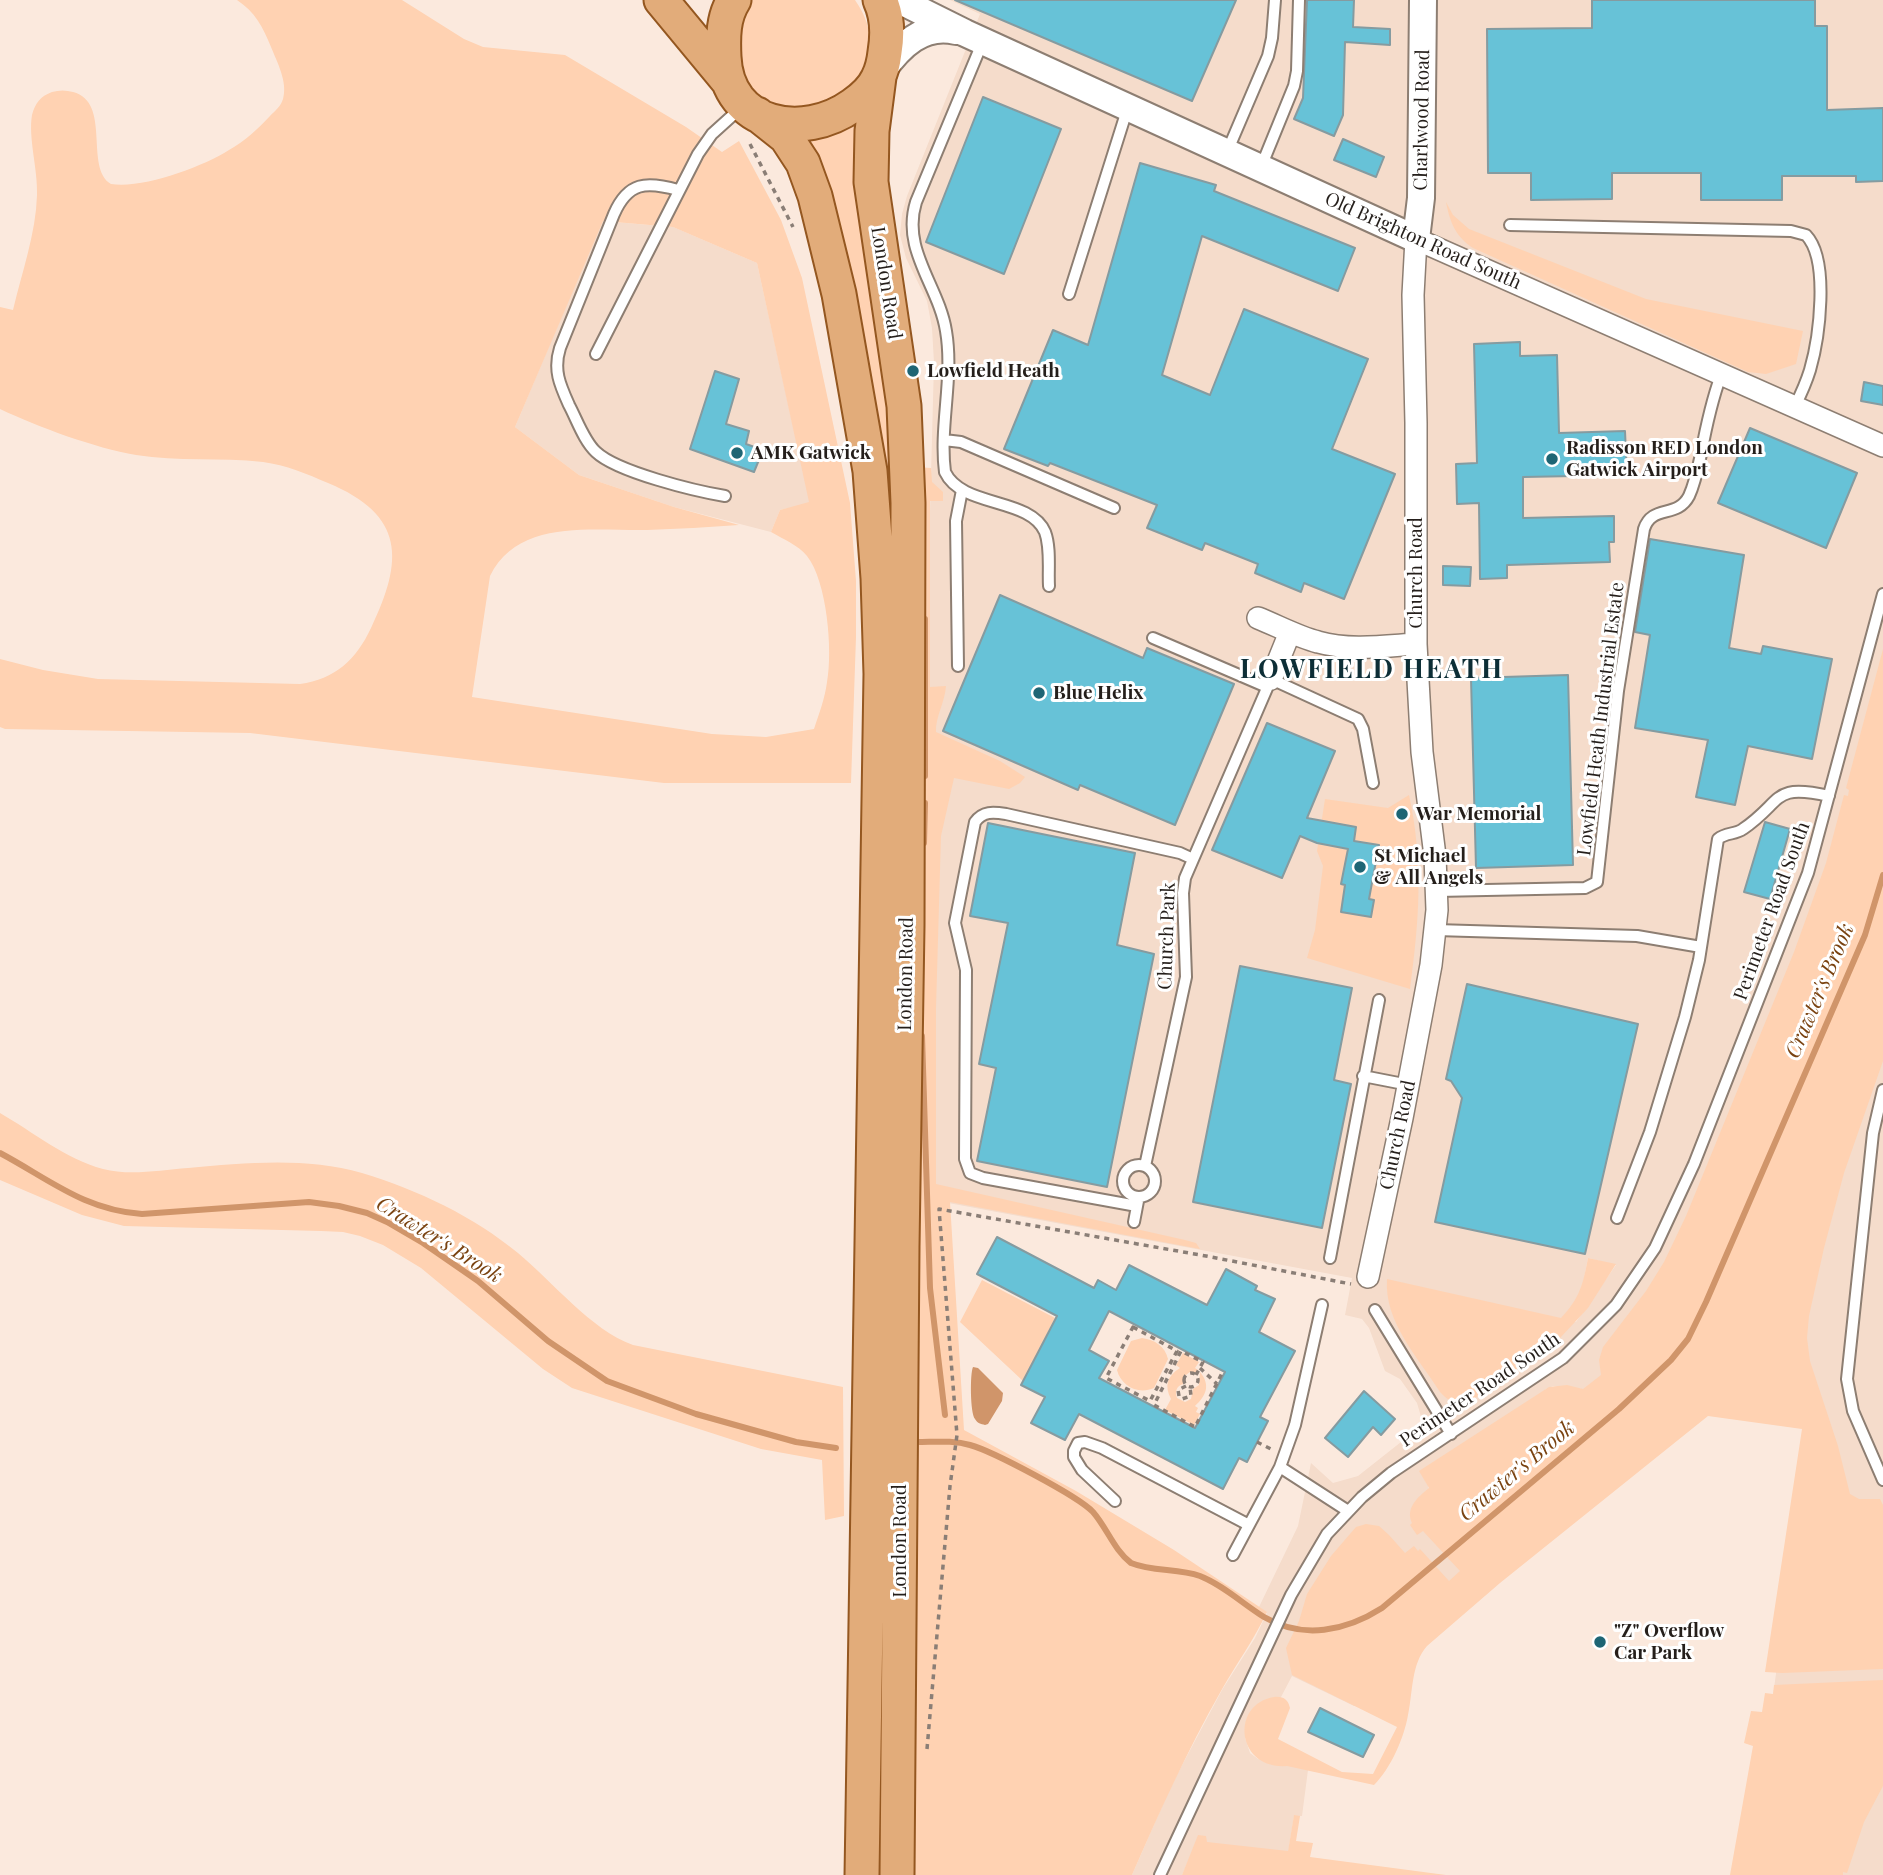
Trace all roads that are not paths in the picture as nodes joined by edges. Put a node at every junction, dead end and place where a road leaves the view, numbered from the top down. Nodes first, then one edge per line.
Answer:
1 (661, 0) edge
2 (734, 0) edge
3 (880, 0) edge
4 (899, 0) edge
5 (1275, 0) edge
6 (1299, 0) edge
7 (1423, 0) edge
8 (974, 37) junction
9 (881, 74) junction
10 (741, 104) junction
11 (1128, 107) junction
12 (1227, 152) junction
13 (1261, 167) junction
14 (678, 190) junction
15 (1510, 225) dead end
16 (1416, 239) junction
17 (1069, 294) dead end
18 (596, 355) dead end
19 (1721, 375) junction
20 (1795, 406) junction
21 (944, 440) junction
22 (1883, 446) edge
23 (962, 490) junction
24 (725, 496) dead end
25 (1114, 508) dead end
26 (1049, 586) dead end
27 (1883, 594) edge
28 (1258, 618) dead end
29 (1290, 632) junction
30 (1153, 638) dead end
31 (1416, 644) junction
32 (957, 666) dead end
33 (1269, 683) junction
34 (1373, 783) dead end
35 (1829, 796) junction
36 (1193, 859) junction
37 (1437, 891) junction
38 (1436, 930) junction
39 (1701, 947) junction
40 (1379, 1000) dead end
41 (1363, 1076) junction
42 (1409, 1085) junction
43 (1883, 1090) edge
44 (1145, 1166) junction
45 (1138, 1202) junction
46 (1617, 1218) dead end
47 (1134, 1222) dead end
48 (1330, 1258) dead end
49 (1368, 1277) road end
50 (1322, 1305) dead end
51 (1375, 1310) dead end
52 (1451, 1434) junction
53 (1280, 1467) junction
54 (1883, 1480) edge
55 (1115, 1501) dead end
56 (1348, 1511) junction
57 (1249, 1525) junction
58 (1233, 1555) dead end
59 (862, 1875) edge
60 (897, 1875) edge
61 (1160, 1875) edge

1 - 10 main road, London Road
2 - 10 main road
3 - 9 main road, London Road
4 - 8 street, Old Brighton Road South
5 - 12 lane
6 - 13 lane
7 - 16 street, Charlwood Road
8 - 9 street, Old Brighton Road South
8 - 11 street, Old Brighton Road South
8 - 21 lane
9 - 10 main road
9 - 60 main road, London Road
10 - 14 lane
10 - 59 main road, London Road
11 - 12 street, Old Brighton Road South
11 - 17 lane
12 - 13 street, Old Brighton Road South
13 - 16 street, Old Brighton Road South
14 - 18 lane
14 - 24 lane
15 - 20 lane
16 - 19 street, Old Brighton Road South
16 - 31 street, Church Road
19 - 20 street, Old Brighton Road South
19 - 37 lane, Lowfield Heath Industrial Estate
20 - 22 street, Old Brighton Road South
21 - 23 lane
21 - 25 lane
23 - 26 lane
23 - 32 lane
27 - 35 lane, Perimeter Road South
28 - 29 street
29 - 31 street
29 - 33 street
30 - 33 lane
31 - 37 street, Church Road
33 - 34 lane
33 - 36 lane, Church Park
35 - 39 lane
35 - 52 lane, Perimeter Road South
36 - 44 lane, Church Park
36 - 45 lane
37 - 38 street, Church Road
38 - 39 lane
38 - 42 street, Church Road
39 - 46 lane
40 - 41 lane
41 - 42 lane
41 - 48 lane
42 - 49 street, Church Road
43 - 54 lane
44 - 45 lane
44 - 45 lane
45 - 47 lane
50 - 53 lane
51 - 52 lane
52 - 56 lane, Perimeter Road South
53 - 56 lane
53 - 57 lane
55 - 57 lane
56 - 61 lane, Perimeter Road South
57 - 58 lane

